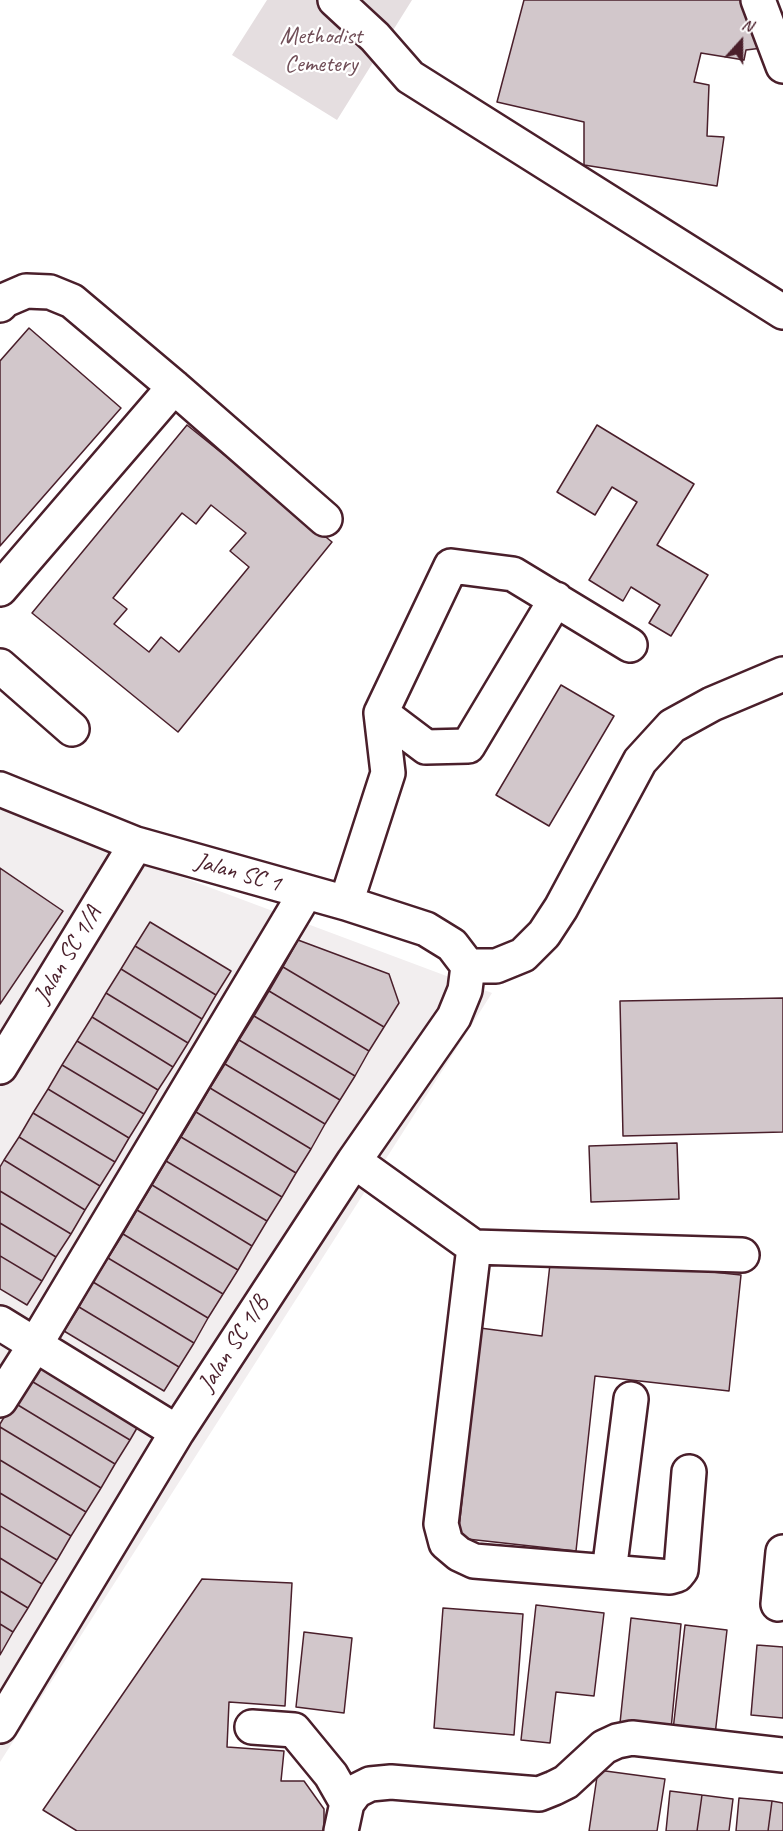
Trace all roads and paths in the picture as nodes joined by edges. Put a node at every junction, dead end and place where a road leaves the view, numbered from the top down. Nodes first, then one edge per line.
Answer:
1 (335, 0) edge
2 (758, 0) edge
3 (783, 66) edge
4 (0, 305) edge
5 (783, 312) edge
6 (174, 387) junction
7 (325, 519) dead end
8 (0, 589) edge
9 (556, 599) junction
10 (630, 645) dead end
11 (0, 666) edge
12 (783, 674) edge
13 (381, 713) junction
14 (72, 729) dead end
15 (0, 789) edge
16 (136, 844) junction
17 (306, 892) junction
18 (346, 903) junction
19 (468, 966) junction
20 (0, 1067) edge
21 (354, 1161) junction
22 (474, 1246) junction
23 (742, 1255) dead end
24 (0, 1323) edge
25 (35, 1345) junction
26 (631, 1399) dead end
27 (0, 1400) edge
28 (177, 1432) junction
29 (689, 1472) dead end
30 (783, 1552) edge
31 (609, 1572) junction
32 (778, 1604) dead end
33 (0, 1726) edge
34 (252, 1727) dead end
35 (783, 1755) edge
36 (344, 1817) edge

1 - 5 street
2 - 3 street
4 - 6 street
6 - 7 street
6 - 8 street
9 - 10 street
9 - 13 street
9 - 13 street
11 - 14 street
12 - 19 street
13 - 18 street
15 - 16 street, Jalan SC 1
16 - 17 street, Jalan SC 1
16 - 20 street, Jalan SC 1/A
17 - 18 street, Jalan SC 1
17 - 25 street
18 - 19 street, Jalan SC 1
19 - 21 street, Jalan SC 1/B
21 - 22 street
21 - 28 street, Jalan SC 1/B
22 - 23 street
22 - 31 street
24 - 25 street
25 - 27 street
25 - 28 street
26 - 31 street
28 - 33 street, Jalan SC 1/B
29 - 31 street
30 - 32 street
34 - 36 street
35 - 36 street

